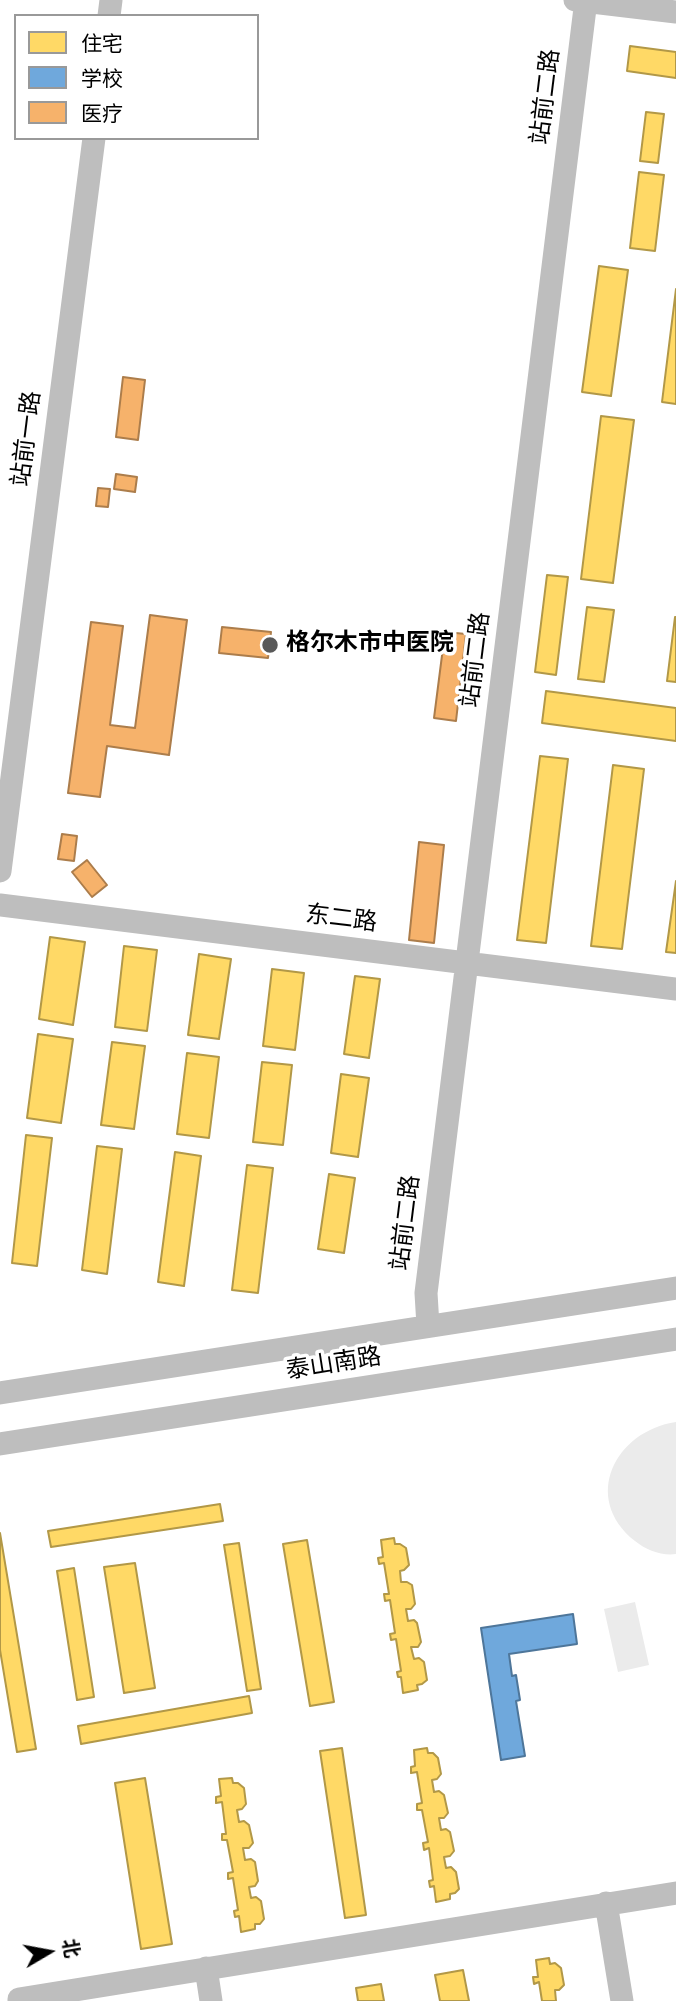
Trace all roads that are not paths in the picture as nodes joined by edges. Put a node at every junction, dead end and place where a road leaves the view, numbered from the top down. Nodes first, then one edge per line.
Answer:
1 (582, 0) edge
2 (676, 12) edge
3 (94, 140) edge
4 (0, 870) edge
5 (0, 905) edge
6 (467, 962) junction
7 (676, 989) edge
8 (676, 1287) edge
9 (428, 1326) junction
10 (676, 1339) edge
11 (0, 1393) edge
12 (0, 1444) edge
13 (676, 1893) edge
14 (606, 1903) junction
15 (206, 1968) junction
16 (19, 2001) edge
17 (211, 2001) edge
18 (622, 2001) edge

1 - 2 street
1 - 6 street, 站前二路
3 - 4 street, 站前一路
5 - 6 street, 东二路
6 - 7 street, 东二路
6 - 9 street, 站前二路
8 - 9 street, 泰山南路
9 - 11 street, 泰山南路
10 - 12 street, 泰山南路
13 - 14 street
14 - 15 street
14 - 18 street
15 - 16 street
15 - 17 street

